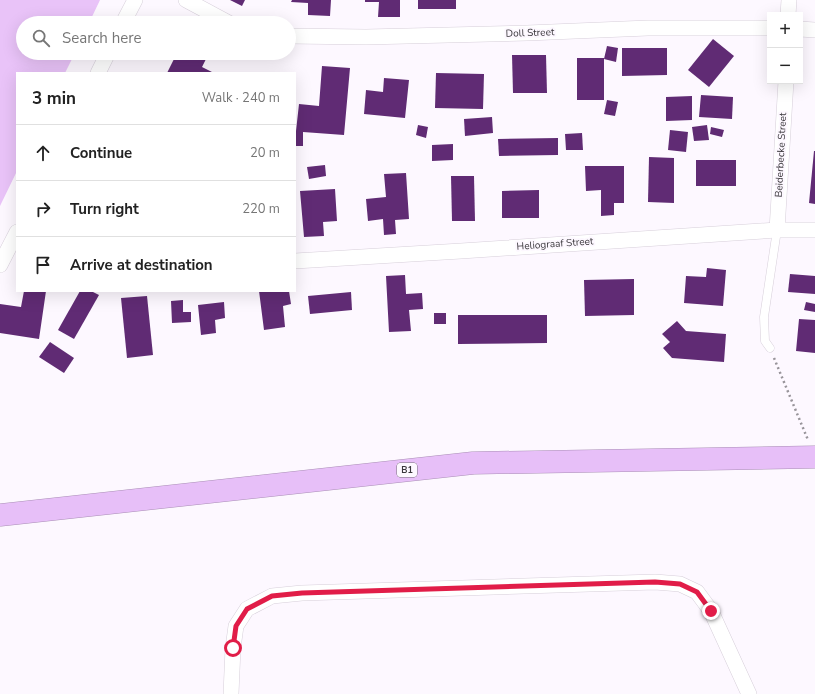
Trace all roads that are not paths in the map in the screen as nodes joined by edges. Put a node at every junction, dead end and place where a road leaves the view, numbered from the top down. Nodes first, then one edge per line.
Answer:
1 (135, 0) edge
2 (186, 0) edge
3 (789, 0) edge
4 (788, 12) edge
5 (127, 16) edge
6 (216, 16) edge
7 (767, 28) edge
8 (803, 29) edge
9 (815, 30) edge
10 (296, 36) edge
11 (104, 60) edge
12 (98, 72) edge
13 (786, 84) edge
14 (777, 230) junction
15 (815, 230) edge
16 (16, 234) edge
17 (296, 261) edge
18 (0, 265) edge
19 (770, 348) road end
20 (815, 457) edge
21 (0, 514) edge
22 (231, 694) edge
23 (749, 694) edge

1 - 5 street
2 - 6 street
3 - 4 street
7 - 10 street, Doll Street
8 - 9 street
11 - 12 street
13 - 14 street, Beiderbecke Street
14 - 15 street, Heliograaf Street
14 - 17 street, Heliograaf Street
14 - 19 lane
16 - 18 street
20 - 21 highway, B1
22 - 23 street

